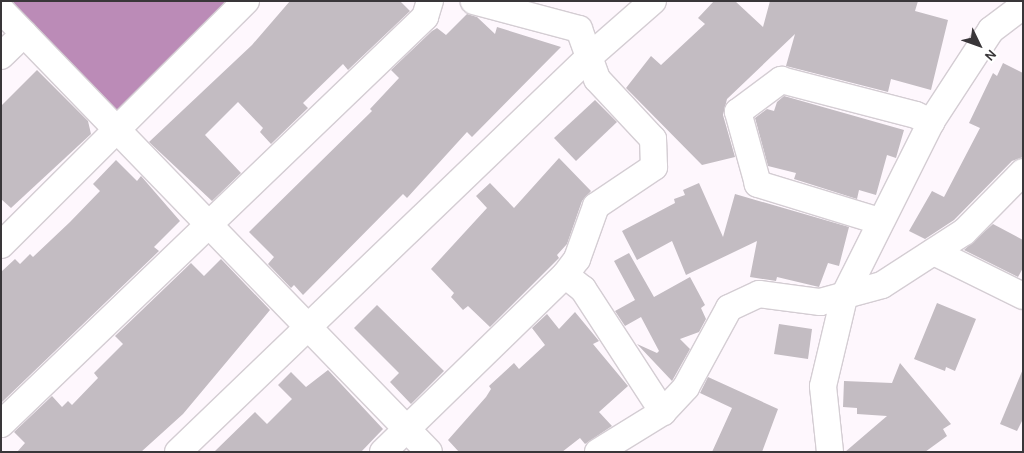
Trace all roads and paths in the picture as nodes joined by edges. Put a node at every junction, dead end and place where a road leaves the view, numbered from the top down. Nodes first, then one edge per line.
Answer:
1 (246, 1) edge
2 (430, 1) edge
3 (474, 1) edge
4 (654, 1) edge
5 (1017, 4) edge
6 (1, 10) edge
7 (24, 34) junction
8 (1, 56) edge
9 (589, 57) junction
10 (930, 122) junction
11 (117, 129) junction
12 (1023, 172) edge
13 (879, 221) junction
14 (208, 224) junction
15 (1, 245) edge
16 (934, 252) junction
17 (565, 275) junction
18 (845, 294) junction
19 (1023, 296) edge
20 (307, 326) junction
21 (663, 412) junction
22 (1, 424) edge
23 (407, 428) junction
24 (178, 452) edge
25 (383, 452) edge
26 (429, 452) edge
27 (598, 452) edge
28 (830, 452) edge

1 - 11 street
2 - 14 street
3 - 9 street
4 - 9 street
5 - 10 street
6 - 7 street
7 - 8 street
7 - 11 street
9 - 17 street
9 - 20 street
10 - 13 street
10 - 13 street
11 - 14 street
11 - 15 street
12 - 16 street
13 - 18 street
14 - 20 street
14 - 22 street
16 - 18 street
16 - 19 street
17 - 21 street
17 - 23 street
18 - 21 street
18 - 28 street
20 - 23 street
20 - 24 street
21 - 27 street
23 - 25 street
23 - 26 street

